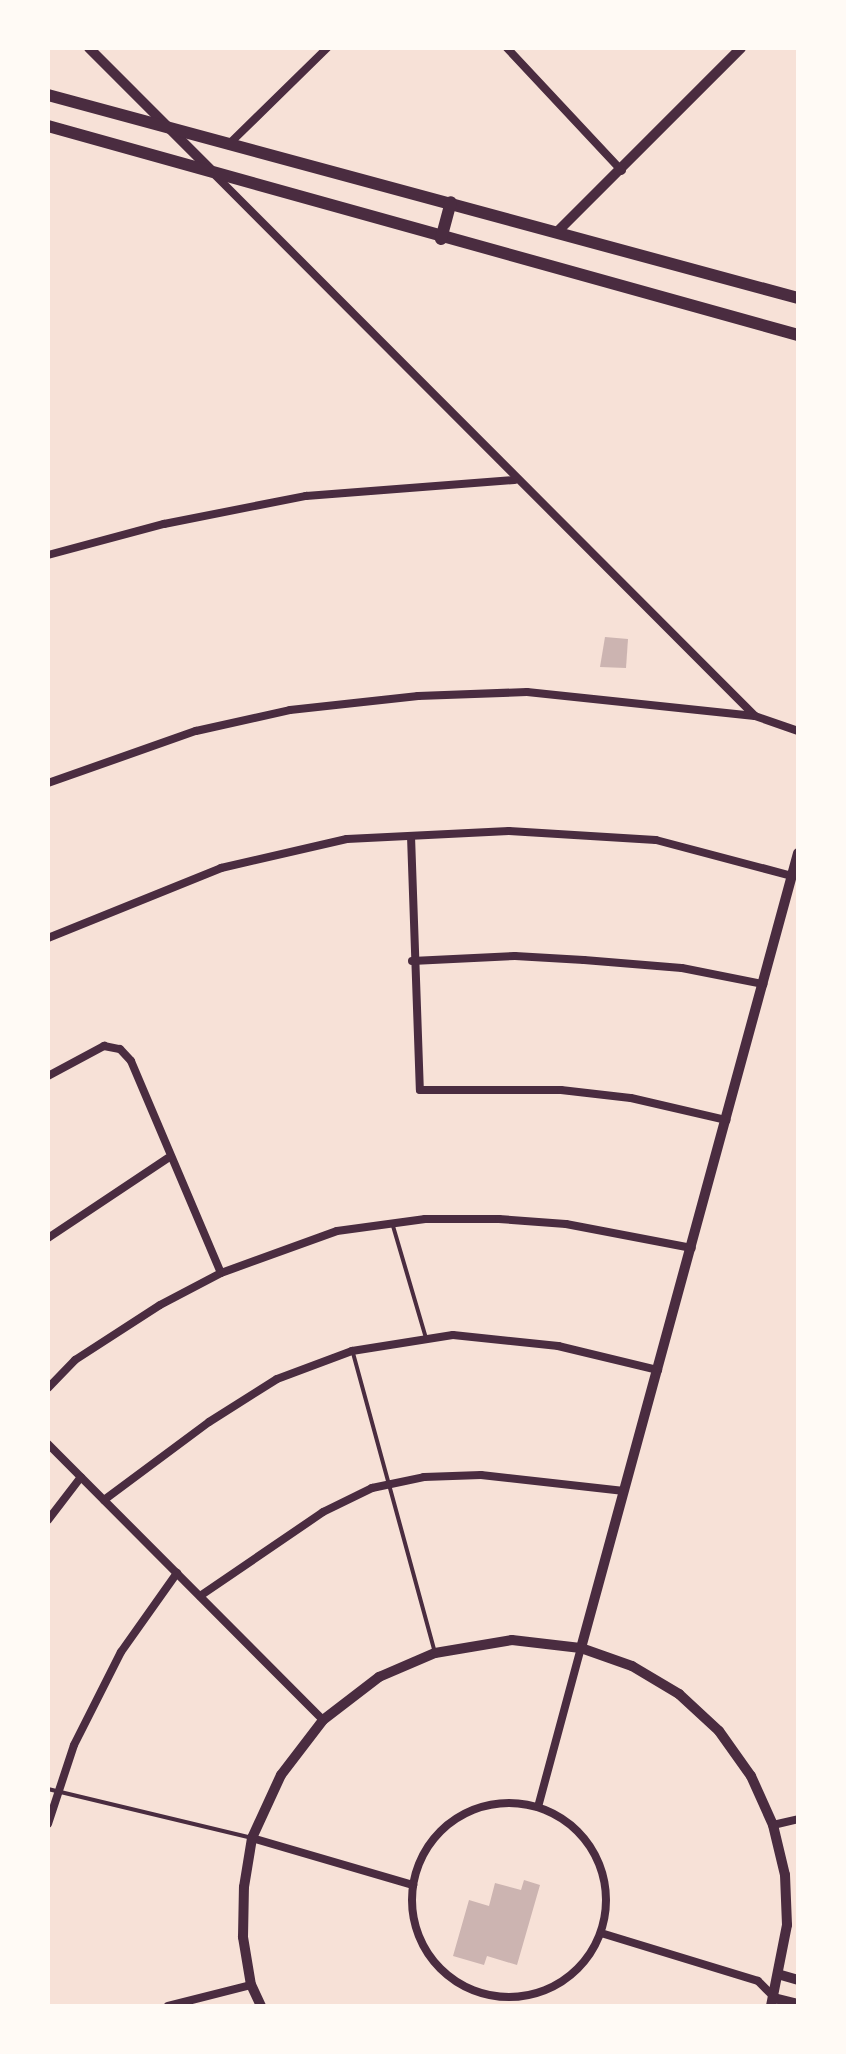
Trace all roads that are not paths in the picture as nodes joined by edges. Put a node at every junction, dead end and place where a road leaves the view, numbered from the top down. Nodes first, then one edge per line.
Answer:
1 (89, 48) edge
2 (327, 48) edge
3 (507, 48) edge
4 (741, 48) edge
5 (48, 95) edge
6 (48, 126) edge
7 (169, 128) junction
8 (228, 145) junction
9 (210, 169) junction
10 (622, 171) junction
11 (451, 202) junction
12 (558, 231) junction
13 (441, 239) junction
14 (798, 298) edge
15 (798, 335) edge
16 (514, 480) junction
17 (48, 555) edge
18 (755, 716) junction
19 (798, 731) edge
20 (48, 783) edge
21 (411, 836) junction
22 (798, 853) edge
23 (792, 876) junction
24 (48, 938) edge
25 (412, 961) junction
26 (763, 984) junction
27 (48, 1076) edge
28 (726, 1120) junction
29 (168, 1158) junction
30 (392, 1223) junction
31 (48, 1238) edge
32 (692, 1248) junction
33 (221, 1273) junction
34 (426, 1338) junction
35 (352, 1351) junction
36 (658, 1370) junction
37 (48, 1388) edge
38 (48, 1444) edge
39 (81, 1477) junction
40 (389, 1484) junction
41 (624, 1491) junction
42 (104, 1500) junction
43 (48, 1520) edge
44 (177, 1573) junction
45 (200, 1596) junction
46 (581, 1648) junction
47 (435, 1653) junction
48 (323, 1720) junction
49 (52, 1790) edge
50 (538, 1807) junction
51 (798, 1819) edge
52 (48, 1824) edge
53 (773, 1825) junction
54 (252, 1838) junction
55 (413, 1885) junction
56 (601, 1933) junction
57 (781, 1975) junction
58 (798, 1980) edge
59 (758, 1981) junction
60 (251, 1985) junction
61 (487, 1995) junction
62 (772, 2002) edge
63 (798, 2004) edge
64 (168, 2006) edge
65 (261, 2006) edge
66 (484, 2006) edge

1 - 7 street
2 - 8 street
3 - 10 street
4 - 10 street
5 - 7 main road
6 - 9 main road
7 - 8 main road
7 - 9 street
8 - 11 main road
9 - 13 main road
9 - 16 street
10 - 12 street
11 - 12 main road
11 - 13 main road
12 - 14 main road
13 - 15 main road
16 - 17 street
16 - 18 street
18 - 19 street
18 - 20 street
21 - 23 street
21 - 24 street
21 - 25 street
22 - 23 street
23 - 26 street
25 - 26 street
25 - 28 street
26 - 28 street
27 - 29 street
28 - 32 street
29 - 31 street
29 - 33 street
30 - 32 street
30 - 33 street
30 - 34 lane
32 - 36 street
33 - 37 street
34 - 35 street
34 - 36 street
35 - 40 lane
35 - 42 street
36 - 41 street
38 - 39 street
39 - 42 street
39 - 43 street
40 - 41 street
40 - 45 street
40 - 47 lane
41 - 46 street
42 - 44 street
44 - 45 street
44 - 49 street
45 - 48 street
46 - 47 street
46 - 50 street
46 - 53 street
47 - 48 street
48 - 54 street
49 - 52 street
49 - 54 lane
50 - 55 street
50 - 56 street
51 - 53 street
53 - 57 street
54 - 55 street
54 - 60 street
55 - 61 street
56 - 59 street
56 - 61 street
57 - 58 street
57 - 59 street
57 - 62 street
59 - 62 street
60 - 64 street
60 - 65 street
61 - 66 street
62 - 63 street

